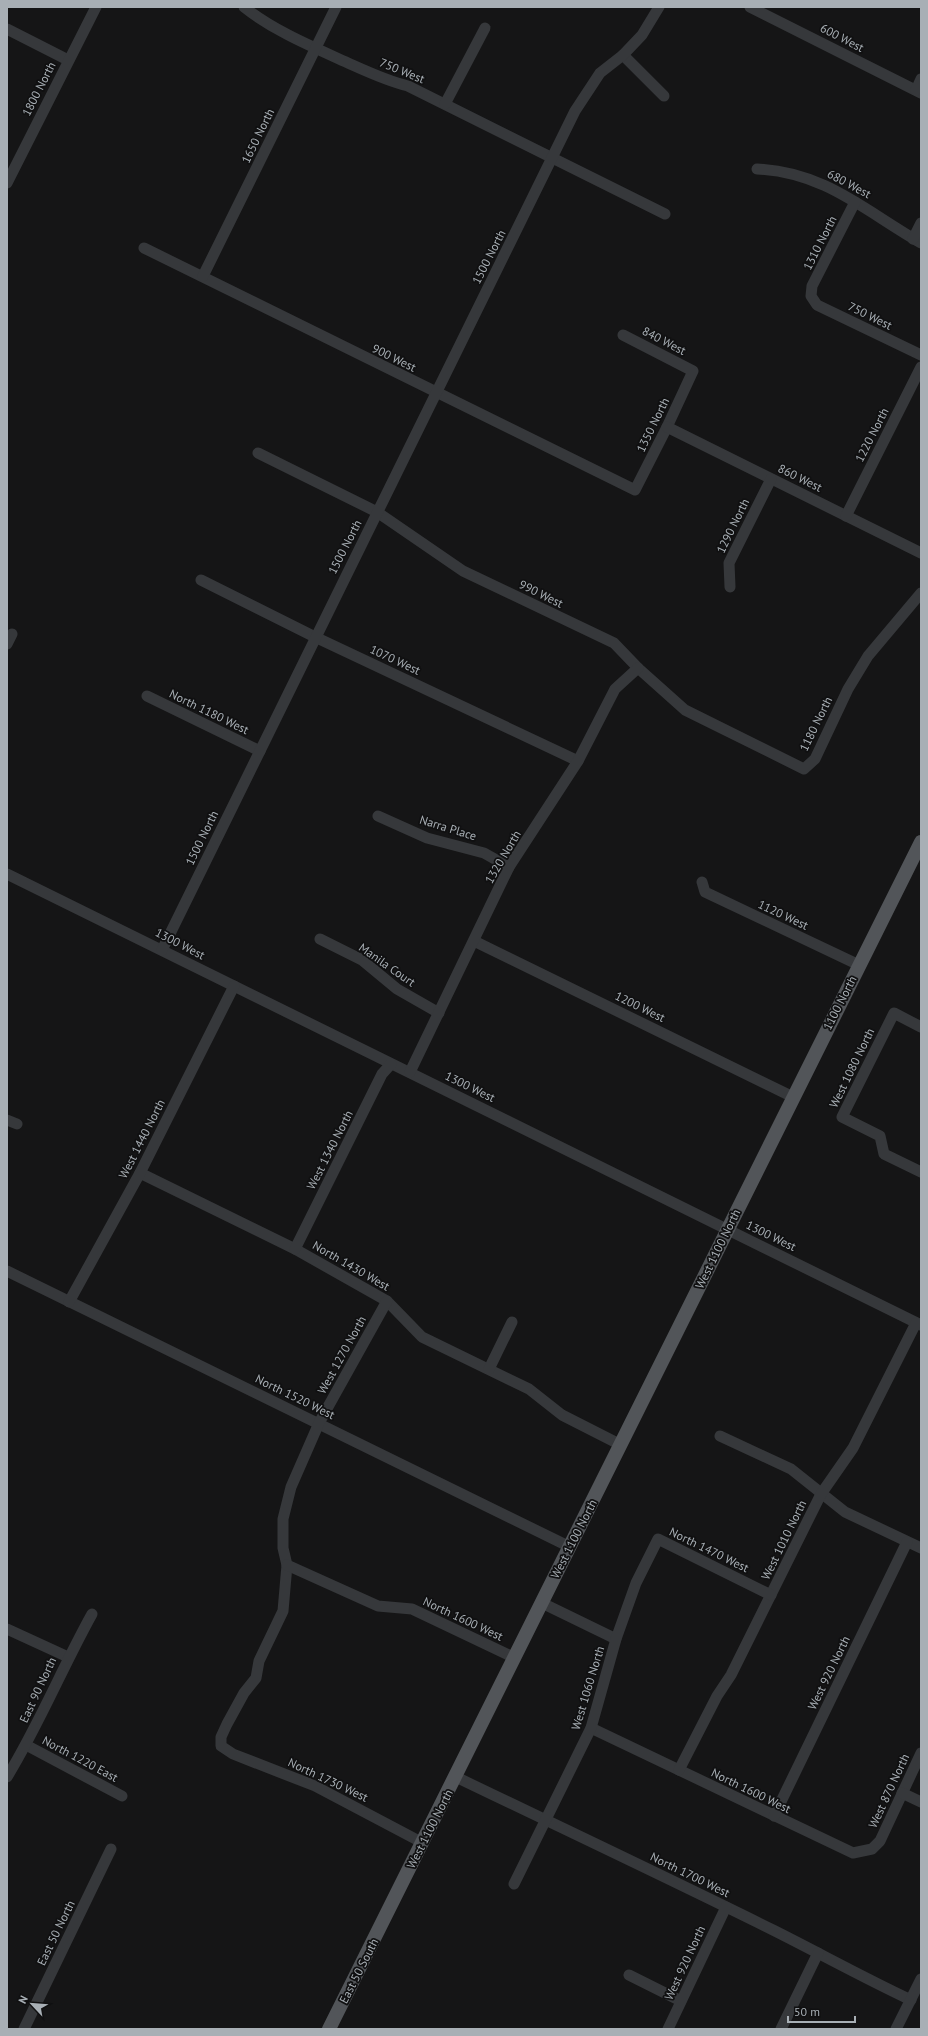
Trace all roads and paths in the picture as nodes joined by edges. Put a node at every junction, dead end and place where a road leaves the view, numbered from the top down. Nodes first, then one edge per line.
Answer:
1 (96, 7) edge
2 (244, 7) edge
3 (336, 7) edge
4 (659, 7) edge
5 (750, 7) edge
6 (485, 28) dead end
7 (7, 29) edge
8 (316, 48) junction
9 (623, 54) junction
10 (68, 60) junction
11 (921, 79) edge
12 (918, 91) edge
13 (664, 96) dead end
14 (445, 104) junction
15 (552, 157) junction
16 (757, 169) dead end
17 (8, 177) edge
18 (855, 202) junction
19 (665, 214) dead end
20 (921, 223) edge
21 (917, 241) edge
22 (144, 248) dead end
23 (203, 276) junction
24 (811, 296) joint
25 (623, 335) dead end
26 (921, 355) edge
27 (921, 367) edge
28 (693, 371) joint
29 (435, 393) junction
30 (667, 427) junction
31 (258, 452) dead end
32 (771, 479) junction
33 (634, 490) joint
34 (377, 512) junction
35 (846, 516) junction
36 (921, 553) edge
37 (201, 580) dead end
38 (730, 587) dead end
39 (921, 592) edge
40 (315, 637) junction
41 (638, 668) junction
42 (147, 696) dead end
43 (260, 751) junction
44 (578, 761) junction
45 (804, 769) joint
46 (378, 816) dead end
47 (921, 842) edge
48 (510, 867) junction
49 (8, 878) edge
50 (702, 882) dead end
51 (320, 939) dead end
52 (474, 941) junction
53 (162, 950) junction
54 (859, 965) junction
55 (234, 986) junction
56 (439, 1013) junction
57 (921, 1027) edge
58 (391, 1064) junction
59 (410, 1072) junction
60 (793, 1097) junction
61 (759, 1165) joint
62 (921, 1172) edge
63 (140, 1173) junction
64 (727, 1229) junction
65 (295, 1249) junction
66 (7, 1271) edge
67 (387, 1300) junction
68 (69, 1302) junction
69 (512, 1322) dead end
70 (919, 1324) edge
71 (489, 1369) junction
72 (319, 1423) junction
73 (720, 1436) dead end
74 (621, 1445) junction
75 (821, 1494) junction
76 (658, 1540) joint
77 (908, 1542) junction
78 (570, 1547) junction
79 (921, 1548) edge
80 (287, 1566) junction
81 (771, 1595) junction
82 (542, 1603) junction
83 (92, 1614) dead end
84 (7, 1629) edge
85 (616, 1639) junction
86 (68, 1657) junction
87 (515, 1658) junction
88 (592, 1728) junction
89 (26, 1745) junction
90 (220, 1746) joint
91 (921, 1753) edge
92 (679, 1770) junction
93 (7, 1777) edge
94 (456, 1778) junction
95 (902, 1793) junction
96 (122, 1796) dead end
97 (921, 1802) edge
98 (774, 1816) junction
99 (546, 1820) junction
100 (423, 1842) junction
101 (111, 1849) dead end
102 (860, 1852) joint
103 (514, 1884) dead end
104 (726, 1907) junction
105 (388, 1913) joint
106 (818, 1953) junction
107 (629, 1975) dead end
108 (921, 1979) edge
109 (911, 2000) junction
110 (682, 2001) junction
111 (24, 2029) edge
112 (329, 2029) edge
113 (668, 2029) edge
114 (781, 2029) edge
115 (896, 2029) edge

1 - 10 street, 1800 North
2 - 8 street, 750 West
3 - 8 street, 1650 North
4 - 9 street, 1500 North
5 - 12 street, 600 West
6 - 14 street
7 - 10 street
8 - 14 street, 750 West
8 - 23 street, 1650 North
9 - 13 street
9 - 15 street, 1500 North
10 - 17 street, 1800 North
11 - 12 street
14 - 15 street, 750 West
15 - 19 street, 750 West
15 - 29 street, 1500 North
16 - 18 street, 680 West
18 - 21 street, 680 West
18 - 24 street, 1310 North
20 - 21 street
22 - 23 street, 900 West
23 - 29 street, 900 West
24 - 26 street, 750 West
25 - 28 street, 840 West
27 - 35 street, 1220 North
28 - 30 street, 1350 North
29 - 33 street, 900 West
29 - 34 street, 1500 North
30 - 32 street, 860 West
30 - 33 street, 1350 North
31 - 34 street, 990 West
32 - 35 street, 860 West
32 - 38 street, 1290 North
34 - 40 street, 1500 North
34 - 41 street, 990 West
35 - 36 street, 860 West
37 - 40 street, 1070 West
39 - 45 street, 1180 North
40 - 43 street, 1500 North
40 - 44 street, 1070 West
41 - 44 street, 1320 North
41 - 45 street, 990 West
42 - 43 street, North 1180 West
43 - 53 street, 1500 North
44 - 48 street, 1320 North
46 - 48 street, Narra Place
47 - 54 main road, 1100 North
48 - 52 street, 1320 North
49 - 53 street, 1300 West
50 - 54 street, 1120 West
51 - 56 street, Manila Court
52 - 56 street, 1320 North
52 - 60 street, 1200 West
53 - 55 street, 1300 West
54 - 60 main road, 1100 North
55 - 58 street, 1300 West
55 - 63 street, West 1440 North
56 - 59 street, 1320 North
57 - 62 street, West 1080 North
58 - 59 street, 1300 West
58 - 65 street, West 1340 North
59 - 64 street, 1300 West
60 - 61 main road, 1100 North
61 - 64 main road, West 1100 North
63 - 65 street, North 1430 West
63 - 68 street, West 1440 North
64 - 70 street, 1300 West
64 - 74 main road, West 1100 North
65 - 67 street, North 1430 West
66 - 68 street, North 1520 West
67 - 71 street, North 1430 West
67 - 72 street, West 1270 North
68 - 72 street, North 1520 West
69 - 71 street
70 - 75 street, West 1010 North
71 - 74 street, North 1430 West
72 - 78 street, North 1520 West
72 - 80 street, West 1270 North
73 - 75 street
74 - 78 main road, West 1100 North
75 - 77 street
75 - 81 street, West 1010 North
76 - 81 street, North 1470 West
76 - 85 street, West 1060 North
77 - 79 street
77 - 98 street, West 920 North
78 - 82 main road, West 1100 North
80 - 87 street, North 1600 West
80 - 90 street, West 1270 North
81 - 92 street, West 1010 North
82 - 85 street
82 - 87 main road, West 1100 North
83 - 86 street, East 90 North
84 - 86 street
85 - 88 street, West 1060 North
86 - 89 street, East 90 North
87 - 94 main road, West 1100 North
88 - 92 street, North 1600 West
88 - 99 street, West 1060 North
89 - 93 street, East 90 North
89 - 96 street, North 1220 East
90 - 100 street, North 1730 West
91 - 95 street, West 870 North
92 - 98 street, North 1600 West
94 - 99 street, North 1700 West
94 - 100 main road, West 1100 North
95 - 97 street
95 - 102 street, West 870 North
98 - 102 street, North 1600 West
99 - 103 street, West 1060 North
99 - 104 street, North 1700 West
100 - 105 main road, West 1100 North
101 - 111 street, East 50 North
104 - 106 street, North 1700 West
104 - 110 street, West 920 North
105 - 112 main road, East 50 South
106 - 109 street, North 1700 West
106 - 114 street
107 - 110 street
108 - 109 street
109 - 115 street
110 - 113 street, West 920 North

